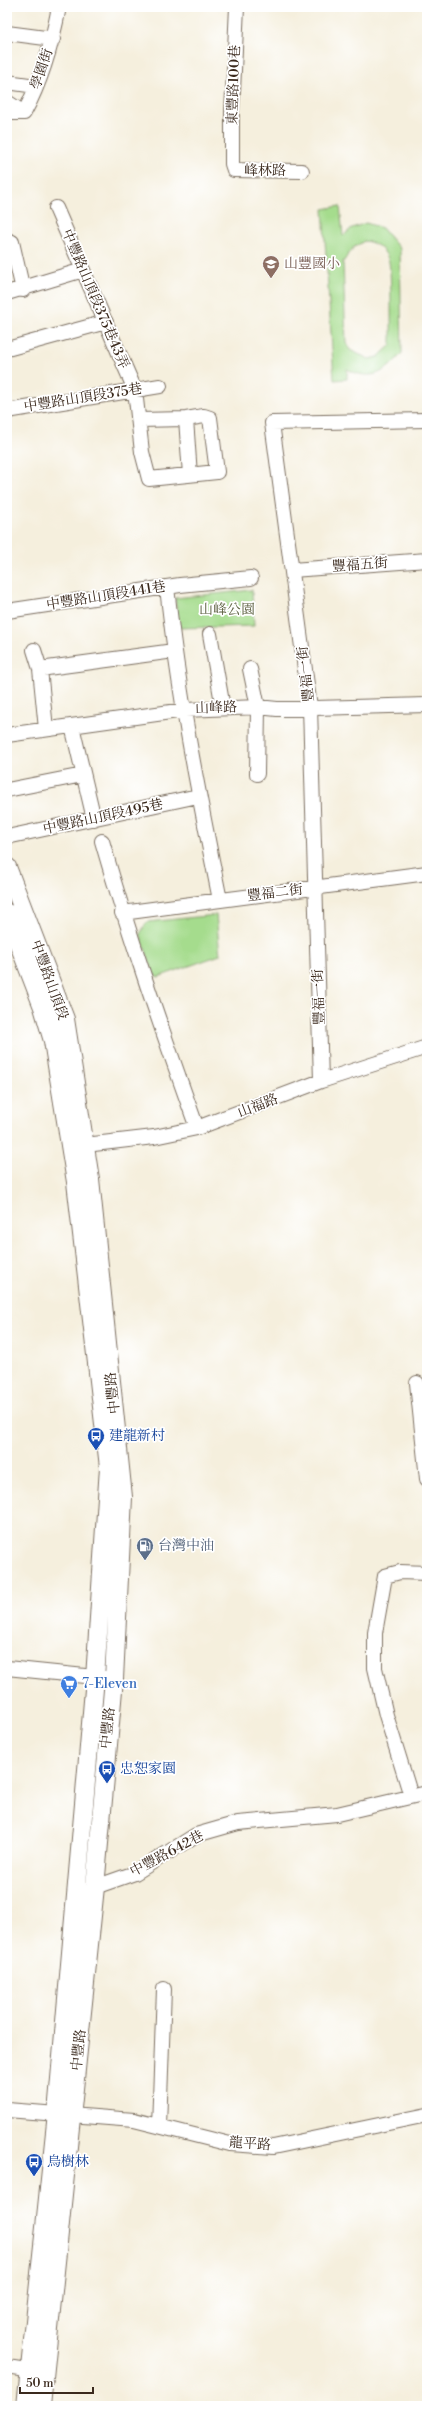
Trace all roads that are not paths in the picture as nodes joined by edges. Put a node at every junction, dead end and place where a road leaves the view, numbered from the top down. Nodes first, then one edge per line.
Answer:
1 (59, 7) edge
2 (237, 7) edge
3 (7, 33) edge
4 (53, 39) junction
5 (7, 82) edge
6 (36, 86) junction
7 (7, 102) edge
8 (7, 113) edge
9 (24, 113) junction
10 (232, 164) joint
11 (302, 171) dead end
12 (56, 208) dead end
13 (8, 240) edge
14 (83, 270) junction
15 (23, 290) junction
16 (7, 293) edge
17 (106, 322) junction
18 (7, 349) edge
19 (160, 386) dead end
20 (135, 390) junction
21 (7, 411) edge
22 (186, 419) junction
23 (139, 420) junction
24 (427, 420) edge
25 (190, 475) junction
26 (427, 560) edge
27 (292, 570) junction
28 (251, 578) dead end
29 (167, 586) junction
30 (7, 611) edge
31 (210, 634) dead end
32 (34, 650) dead end
33 (174, 651) junction
34 (250, 669) dead end
35 (40, 670) junction
36 (427, 705) edge
37 (258, 707) junction
38 (310, 707) junction
39 (223, 708) junction
40 (185, 710) junction
41 (72, 726) junction
42 (46, 729) junction
43 (7, 735) edge
44 (257, 774) dead end
45 (84, 775) junction
46 (7, 790) edge
47 (198, 796) junction
48 (94, 819) junction
49 (7, 837) edge
50 (102, 841) dead end
51 (7, 867) edge
52 (427, 873) edge
53 (316, 888) junction
54 (220, 900) junction
55 (7, 913) edge
56 (122, 913) junction
57 (427, 1047) edge
58 (321, 1081) junction
59 (197, 1128) junction
60 (77, 1148) junction
61 (417, 1383) dead end
62 (427, 1479) edge
63 (113, 1531) junction
64 (427, 1573) edge
65 (7, 1668) edge
66 (94, 1678) junction
67 (114, 1679) junction
68 (427, 1793) edge
69 (410, 1796) junction
70 (95, 1887) junction
71 (75, 1902) junction
72 (164, 1989) dead end
73 (7, 2110) edge
74 (65, 2114) junction
75 (427, 2115) edge
76 (159, 2126) junction
77 (7, 2367) edge
78 (37, 2371) junction
79 (26, 2406) edge
80 (41, 2406) edge

1 - 4 street, 學園街
2 - 10 street, 東豐路100巷
3 - 4 street
4 - 6 street, 學園街
5 - 6 street
6 - 9 street, 學園街
7 - 9 street
8 - 9 street
10 - 11 street, 峰林路
12 - 14 street, 中豐路山頂段375巷43弄
13 - 15 street
14 - 15 street
14 - 17 street, 中豐路山頂段375巷43弄
15 - 16 street
17 - 18 street
17 - 20 street, 中豐路山頂段375巷43弄
19 - 20 street, 中豐路山頂段375巷
20 - 21 street, 中豐路山頂段375巷
20 - 23 street, 中豐路山頂段375巷43弄
22 - 23 street
22 - 25 street
22 - 25 street
23 - 25 street, 中豐路山頂段375巷43弄
24 - 27 street, 豐福一街
26 - 27 street, 豐福五街
27 - 38 street, 豐福一街
28 - 29 street, 中豐路山頂段441巷
29 - 30 street, 中豐路山頂段441巷
29 - 33 street
31 - 39 street
32 - 35 street
33 - 35 street
33 - 40 street
34 - 37 street
35 - 42 street
36 - 38 street, 山峰路
37 - 38 street, 山峰路
37 - 39 street, 山峰路
37 - 44 street
38 - 53 street, 豐福一街
39 - 40 street, 山峰路
40 - 41 street, 山峰路
40 - 47 street
41 - 42 street, 山峰路
41 - 45 street
42 - 43 street, 山峰路
45 - 46 street
45 - 48 street
47 - 48 street, 中豐路山頂段495巷
47 - 54 street
48 - 49 street, 中豐路山頂段495巷
50 - 56 street
51 - 60 main road, 中豐路山頂段
52 - 53 street, 豐福二街
53 - 54 street, 豐福二街
53 - 58 street, 豐福一街
54 - 56 street, 豐福二街
55 - 60 main road, 中豐路山頂段
56 - 59 street
57 - 58 street, 山福路
58 - 59 street, 山福路
59 - 60 street, 山福路
60 - 63 main road, 中豐路
61 - 62 street
63 - 66 main road, 中豐路
63 - 67 main road, 中豐路
64 - 69 street
65 - 66 street
66 - 67 street
66 - 71 main road, 中豐路
67 - 70 main road, 中豐路
68 - 69 street, 中豐路642巷
69 - 70 street, 中豐路642巷
70 - 71 street, 中豐路642巷
70 - 74 main road, 中豐路
71 - 74 main road, 中豐路
72 - 76 street
73 - 74 street, 龍平路
74 - 76 street, 龍平路
74 - 78 main road, 中豐路
75 - 76 street, 龍平路
77 - 78 street
78 - 79 main road, 中豐路
78 - 80 main road, 中豐路

